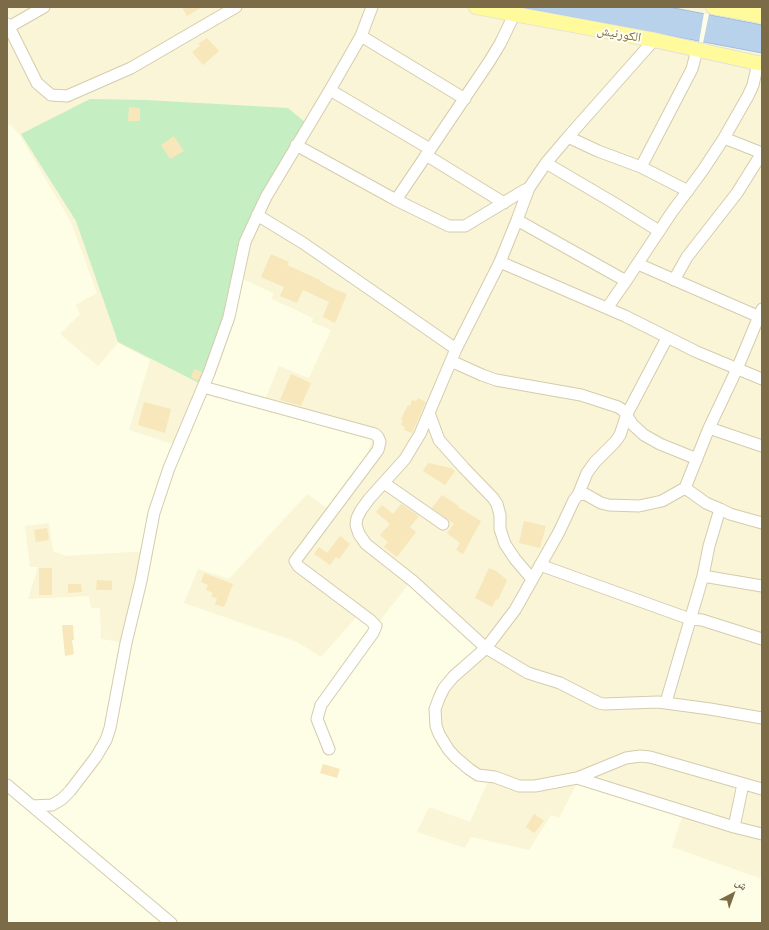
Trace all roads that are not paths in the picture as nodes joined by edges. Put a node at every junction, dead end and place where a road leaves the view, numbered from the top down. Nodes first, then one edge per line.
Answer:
1 (44, 7) edge
2 (236, 7) edge
3 (372, 7) edge
4 (476, 7) edge
5 (713, 7) edge
6 (514, 15) junction
7 (762, 16) edge
8 (8, 26) edge
9 (361, 36) junction
10 (654, 40) junction
11 (697, 50) junction
12 (760, 63) edge
13 (330, 90) junction
14 (465, 99) junction
15 (568, 136) junction
16 (724, 138) junction
17 (296, 145) junction
18 (428, 152) junction
19 (762, 153) edge
20 (546, 163) junction
21 (641, 167) junction
22 (529, 188) junction
23 (688, 191) junction
24 (396, 200) junction
25 (504, 203) junction
26 (257, 215) junction
27 (517, 220) junction
28 (659, 231) junction
29 (500, 262) junction
30 (638, 264) junction
31 (674, 280) junction
32 (626, 281) junction
33 (607, 308) junction
34 (761, 315) edge
35 (667, 338) junction
36 (456, 348) junction
37 (451, 361) junction
38 (737, 370) junction
39 (762, 379) edge
40 (203, 387) junction
41 (429, 413) junction
42 (627, 414) junction
43 (709, 428) junction
44 (762, 446) edge
45 (697, 459) junction
46 (384, 483) junction
47 (685, 488) junction
48 (578, 495) junction
49 (720, 509) junction
50 (762, 523) edge
51 (443, 524) dead end
52 (540, 565) junction
53 (703, 576) junction
54 (532, 579) junction
55 (762, 586) edge
56 (690, 619) junction
57 (762, 639) edge
58 (486, 648) junction
59 (666, 702) junction
60 (762, 718) edge
61 (329, 749) dead end
62 (577, 778) junction
63 (743, 784) junction
64 (7, 785) edge
65 (762, 789) edge
66 (32, 806) junction
67 (734, 827) junction
68 (762, 834) edge
69 (171, 923) edge

1 - 8 street
2 - 8 street
3 - 9 street
4 - 6 main road, الكورنيش
5 - 7 main road
6 - 10 main road, الكورنيش
6 - 14 street
9 - 13 street
9 - 14 street
10 - 11 main road, الكورنيش
10 - 15 street
11 - 12 main road, الكورنيش
11 - 21 street
12 - 16 street
13 - 17 street
13 - 18 street
14 - 18 street
15 - 20 street
15 - 21 street
16 - 19 street
16 - 23 street
17 - 24 street
17 - 26 street
18 - 24 street
18 - 25 street
19 - 31 street
20 - 22 street
20 - 28 street
21 - 23 street
22 - 25 street
22 - 27 street
23 - 28 street
24 - 25 street
26 - 36 street
26 - 40 street
27 - 29 street
27 - 32 street
28 - 30 street
29 - 33 street
29 - 36 street
30 - 31 street
30 - 32 street
31 - 34 street
32 - 33 street
33 - 35 street
34 - 38 street
35 - 38 street
35 - 42 street
36 - 37 street
37 - 41 street
37 - 42 street
38 - 39 street
38 - 43 street
40 - 61 street
40 - 66 street
41 - 46 street
41 - 54 street
42 - 45 street
42 - 48 street
43 - 44 street
43 - 45 street
45 - 47 street
46 - 51 street
46 - 58 street
47 - 48 street
47 - 49 street
48 - 52 street
49 - 50 street
49 - 53 street
52 - 54 street
52 - 56 street
53 - 55 street
53 - 56 street
54 - 58 street
56 - 57 street
56 - 59 street
58 - 59 street
58 - 62 street
59 - 60 street
62 - 63 street
62 - 67 street
63 - 65 street
63 - 67 street
64 - 66 street
66 - 69 street
67 - 68 street

